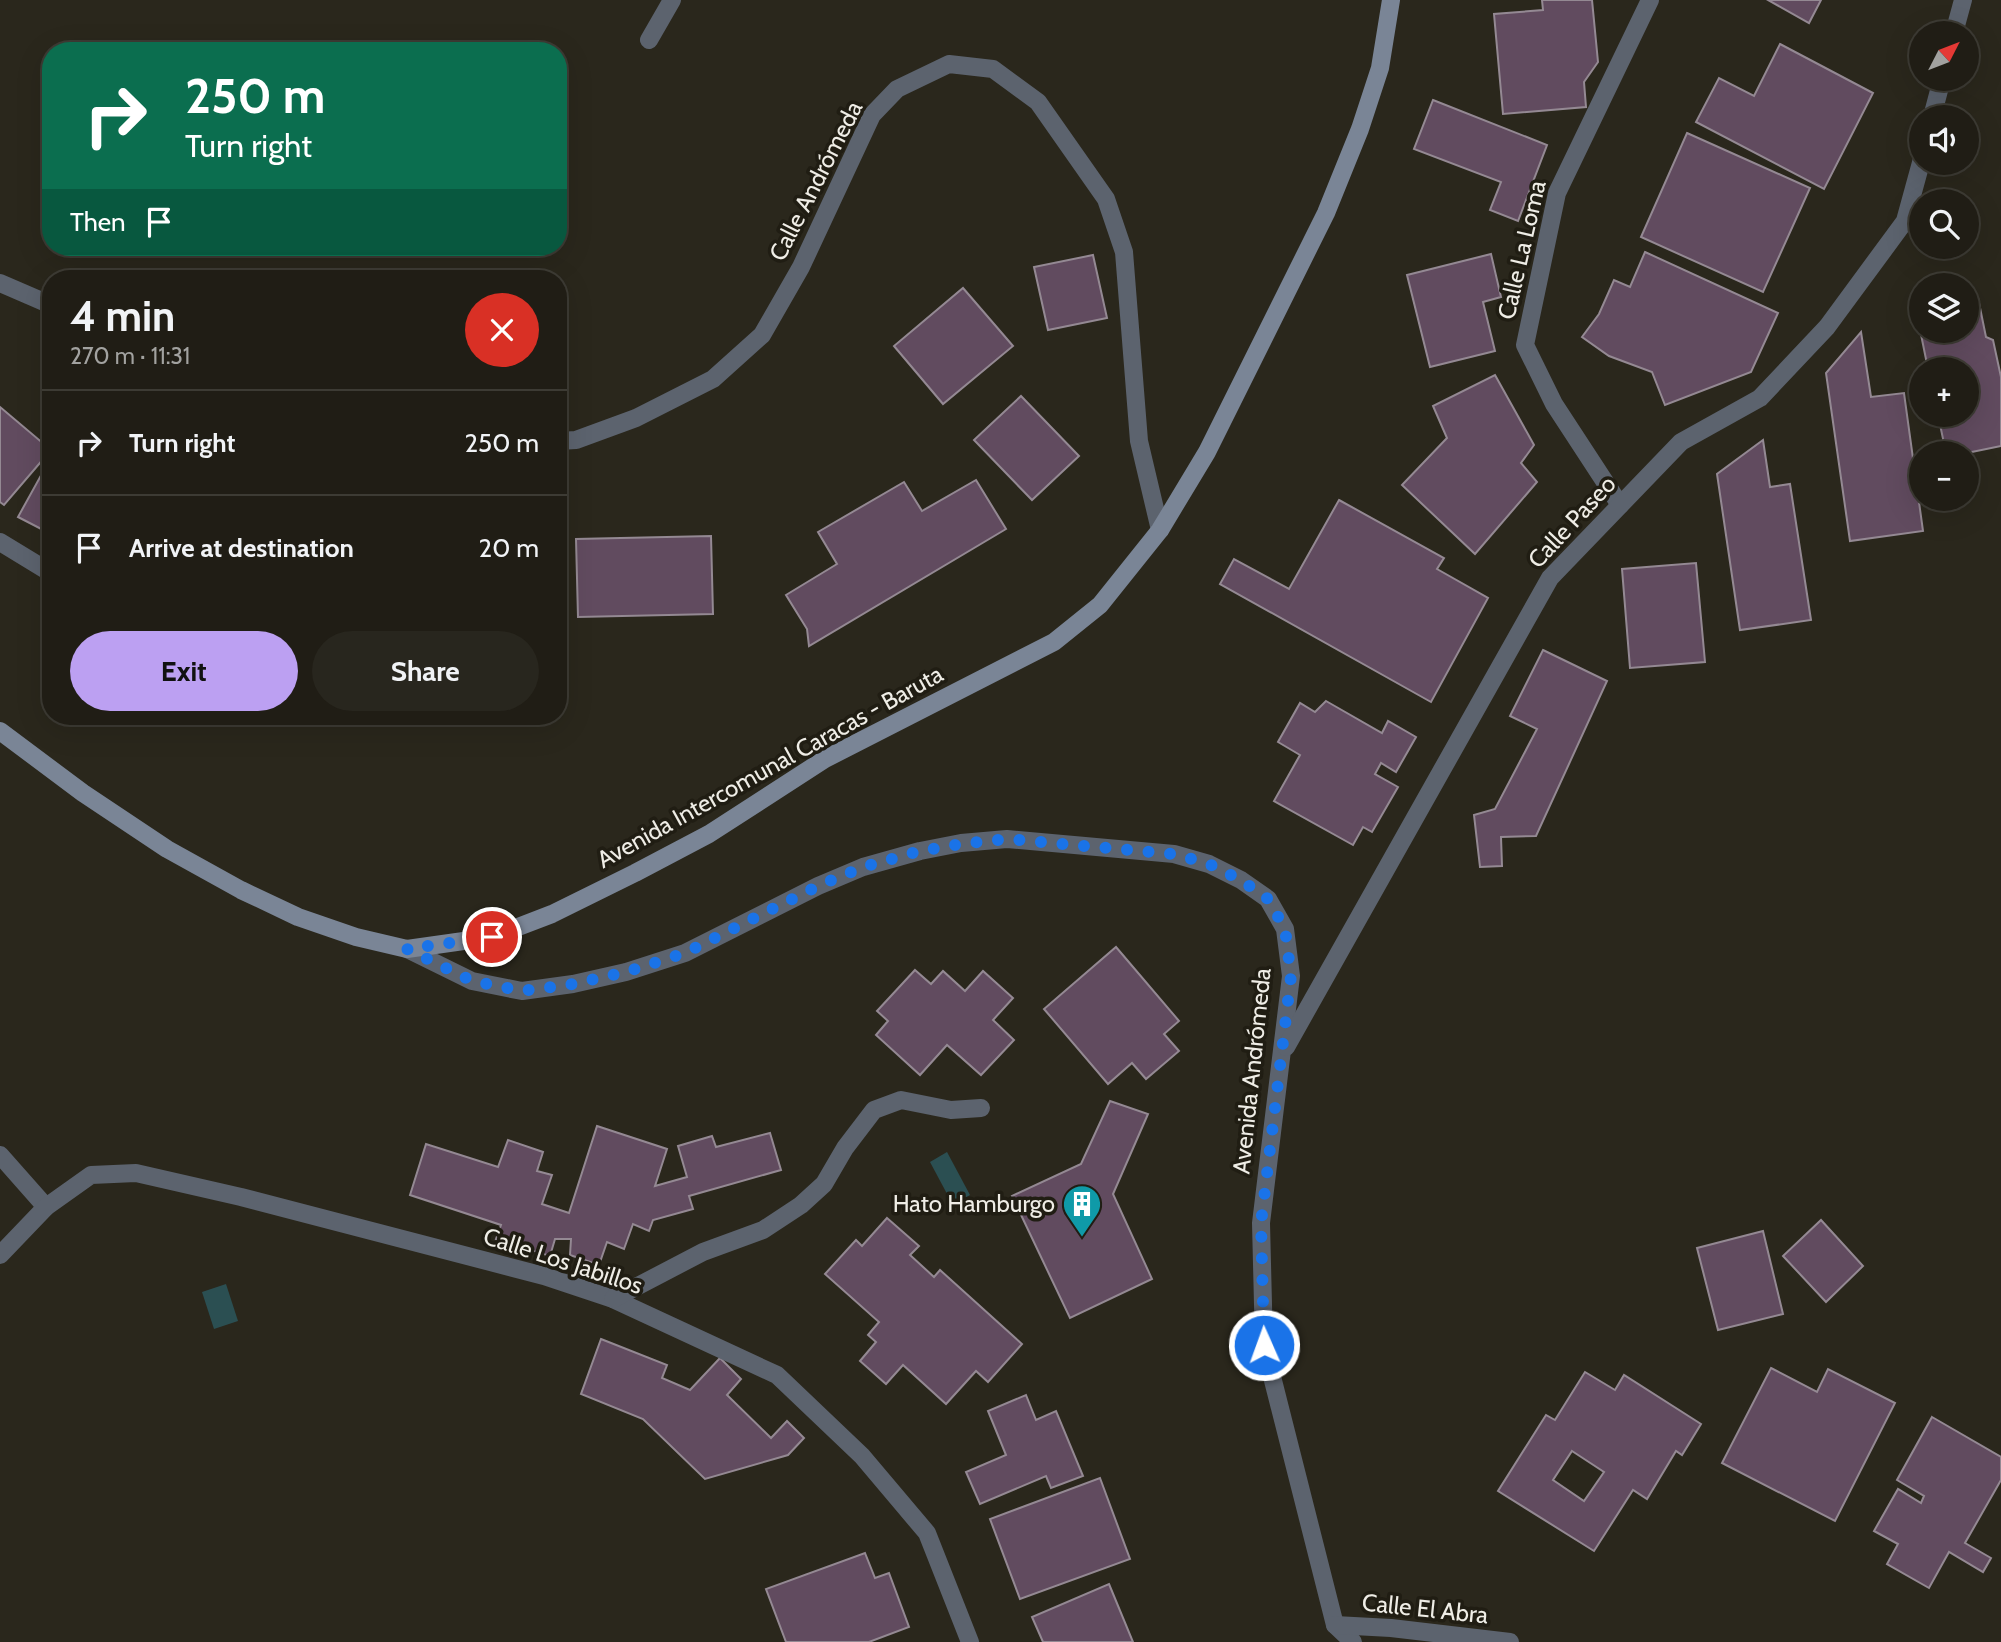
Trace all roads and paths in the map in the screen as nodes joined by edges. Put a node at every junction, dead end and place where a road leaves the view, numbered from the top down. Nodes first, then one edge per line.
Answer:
1 (672, 0) edge
2 (1391, 0) edge
3 (1650, 0) edge
4 (1963, 0) edge
5 (1957, 21) edge
6 (649, 40) dead end
7 (1918, 175) edge
8 (0, 283) edge
9 (42, 301) edge
10 (567, 440) edge
11 (1620, 505) junction
12 (1160, 530) junction
13 (0, 542) edge
14 (42, 568) edge
15 (0, 731) edge
16 (407, 949) junction
17 (1283, 1053) junction
18 (981, 1108) dead end
19 (0, 1155) edge
20 (46, 1207) junction
21 (0, 1255) edge
22 (613, 1299) junction
23 (1335, 1625) junction
24 (970, 1642) edge
25 (1353, 1642) edge
26 (1510, 1642) edge

1 - 6 street
2 - 12 street, Avenida Intercomunal Caracas - Baruta
3 - 11 street, Calle La Loma
4 - 5 street
7 - 11 street, Calle Paseo
8 - 9 street
10 - 12 street, Calle Andrómeda
11 - 17 street, Calle Paseo
12 - 16 street, Avenida Intercomunal Caracas - Baruta
13 - 14 street
15 - 16 street, Avenida Intercomunal Caracas - Baruta
16 - 17 street, Avenida Andrómeda
17 - 23 street, Avenida Andrómeda
18 - 22 street
19 - 20 street
20 - 21 street, Calle Los Jabillos
20 - 22 street, Calle Los Jabillos
22 - 24 street, Calle Los Jabillos
23 - 25 street
23 - 26 street, Calle El Abra

